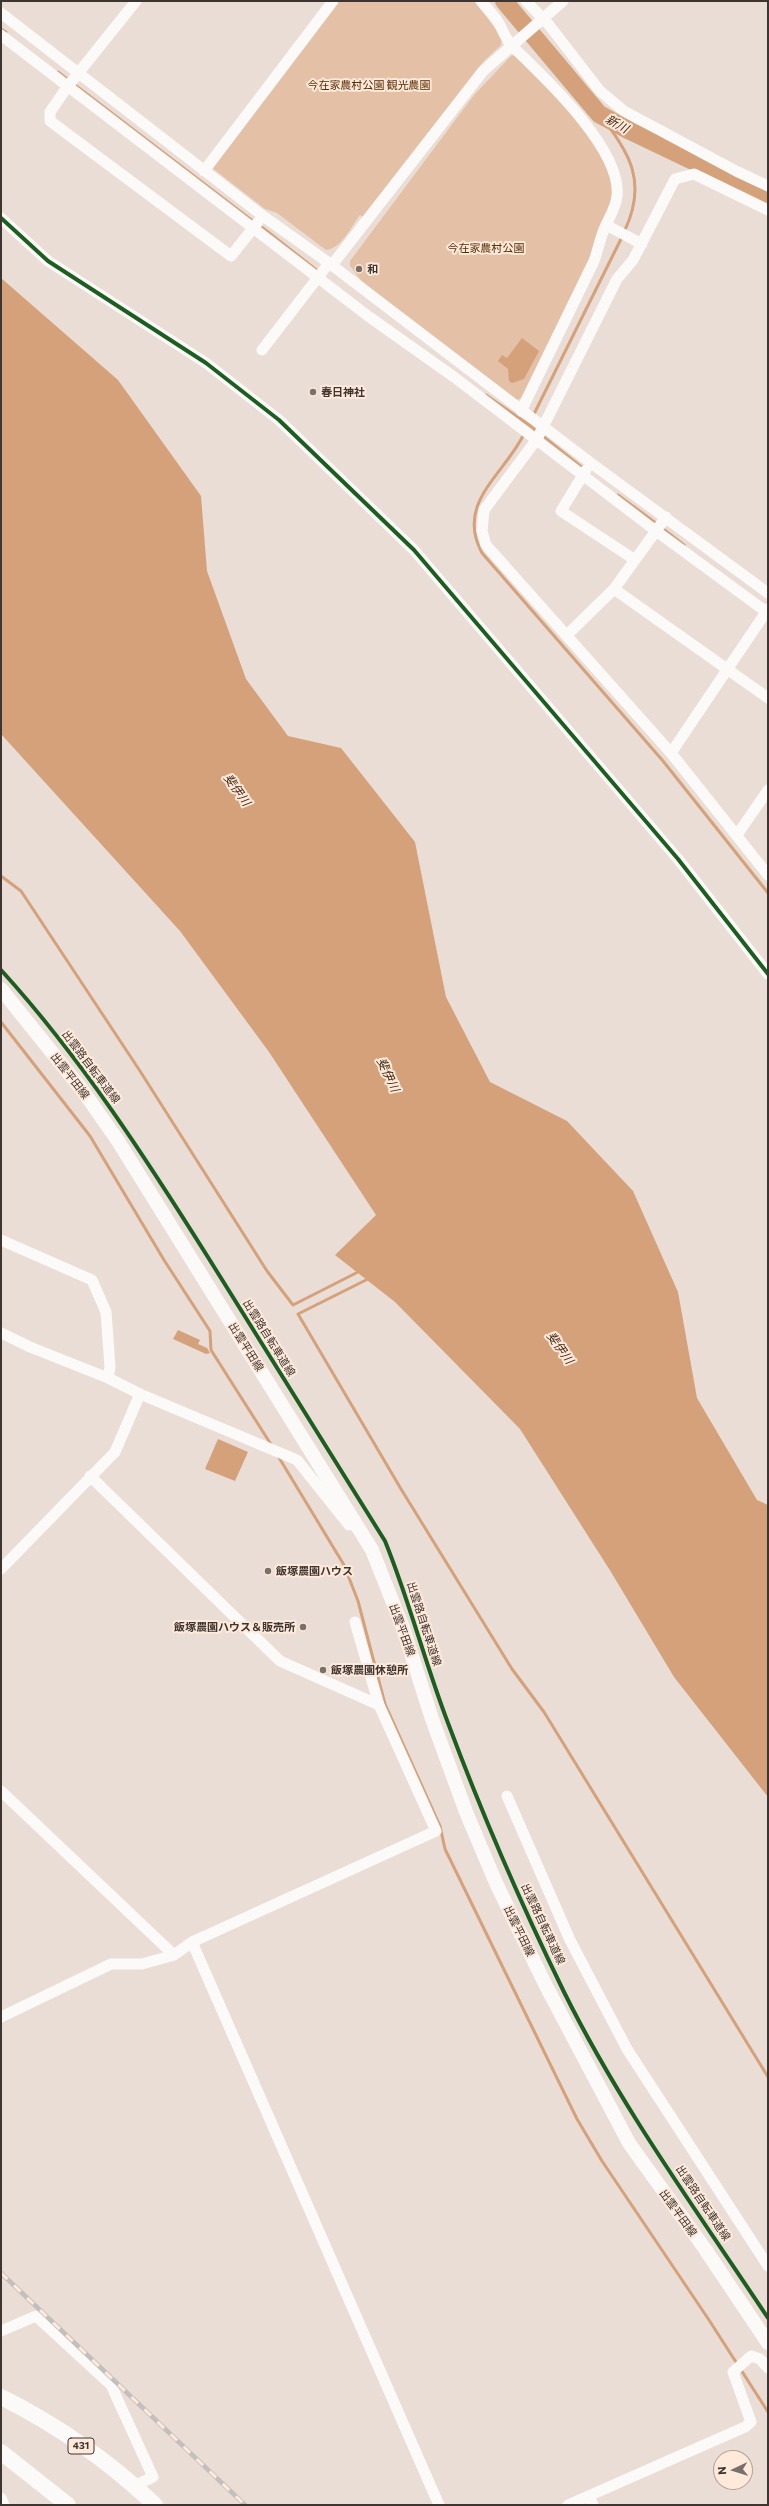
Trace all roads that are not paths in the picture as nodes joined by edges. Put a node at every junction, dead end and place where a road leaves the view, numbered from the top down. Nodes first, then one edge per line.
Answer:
1 (136, 1) edge
2 (333, 1) edge
3 (481, 1) edge
4 (526, 1) edge
5 (563, 1) edge
6 (5, 16) edge
7 (540, 20) junction
8 (1, 30) edge
9 (1, 36) edge
10 (37, 41) junction
11 (514, 42) junction
12 (27, 55) junction
13 (80, 74) junction
14 (68, 86) junction
15 (204, 170) junction
16 (768, 186) edge
17 (768, 210) edge
18 (1, 218) edge
19 (258, 222) junction
20 (607, 226) junction
21 (638, 242) junction
22 (330, 264) junction
23 (318, 277) junction
24 (378, 302) junction
25 (368, 316) junction
26 (262, 350) dead end
27 (463, 366) junction
28 (454, 377) junction
29 (521, 411) junction
30 (543, 427) junction
31 (537, 440) junction
32 (591, 463) junction
33 (583, 476) junction
34 (666, 517) junction
35 (656, 531) junction
36 (635, 560) junction
37 (614, 589) junction
38 (768, 593) edge
39 (767, 611) edge
40 (567, 635) junction
41 (727, 670) junction
42 (768, 698) edge
43 (671, 753) junction
44 (768, 790) edge
45 (738, 835) junction
46 (768, 875) edge
47 (768, 974) edge
48 (1, 989) edge
49 (1, 1240) edge
50 (1, 1333) edge
51 (108, 1378) junction
52 (140, 1394) junction
53 (90, 1476) junction
54 (372, 1550) junction
55 (1, 1569) edge
56 (355, 1622) dead end
57 (379, 1705) junction
58 (1, 1791) edge
59 (507, 1796) dead end
60 (192, 1942) junction
61 (174, 1955) junction
62 (1, 2017) edge
63 (768, 2266) edge
64 (1, 2331) edge
65 (768, 2343) edge
66 (768, 2368) edge
67 (1, 2397) edge
68 (1, 2452) edge
69 (134, 2486) junction
70 (1, 2498) edge
71 (591, 2500) edge
72 (4, 2505) edge
73 (68, 2505) edge
74 (155, 2505) edge
75 (439, 2505) edge
76 (568, 2505) edge

1 - 13 street
2 - 15 street
3 - 11 street
4 - 7 street
5 - 7 street
6 - 8 street
6 - 10 street
7 - 11 street
7 - 16 street
9 - 12 street
10 - 12 street
10 - 13 street
11 - 20 street
11 - 22 street
12 - 14 street
13 - 14 street
13 - 15 street
14 - 19 street
14 - 19 street
15 - 19 street
17 - 21 street
18 - 47 street
19 - 22 street
19 - 23 street
20 - 21 street
20 - 29 street
21 - 30 street
22 - 23 street
22 - 24 street
23 - 25 street
23 - 26 street
24 - 25 street
24 - 27 street
25 - 28 street
27 - 28 street
27 - 29 street
28 - 31 street
29 - 30 street
30 - 31 street
30 - 32 street
31 - 33 street
31 - 40 street
32 - 33 street
32 - 34 street
33 - 35 street
33 - 36 street
34 - 35 street
34 - 38 street
35 - 36 street
35 - 39 street
36 - 37 street
37 - 40 street
37 - 41 street
39 - 41 street
40 - 43 street
41 - 42 street
41 - 43 street
43 - 45 street
44 - 45 street
45 - 46 street
48 - 54 main road, 出雲平田線
49 - 51 street
50 - 51 street
51 - 52 street
52 - 53 street
52 - 54 street
53 - 55 street
53 - 57 street
54 - 65 main road, 出雲平田線
56 - 57 street
57 - 60 street
58 - 61 street
59 - 63 street
60 - 61 street
60 - 75 street
61 - 62 street
64 - 69 street
66 - 71 street
67 - 69 highway, 431
68 - 73 highway
69 - 74 highway, 431
70 - 72 street
71 - 76 street

